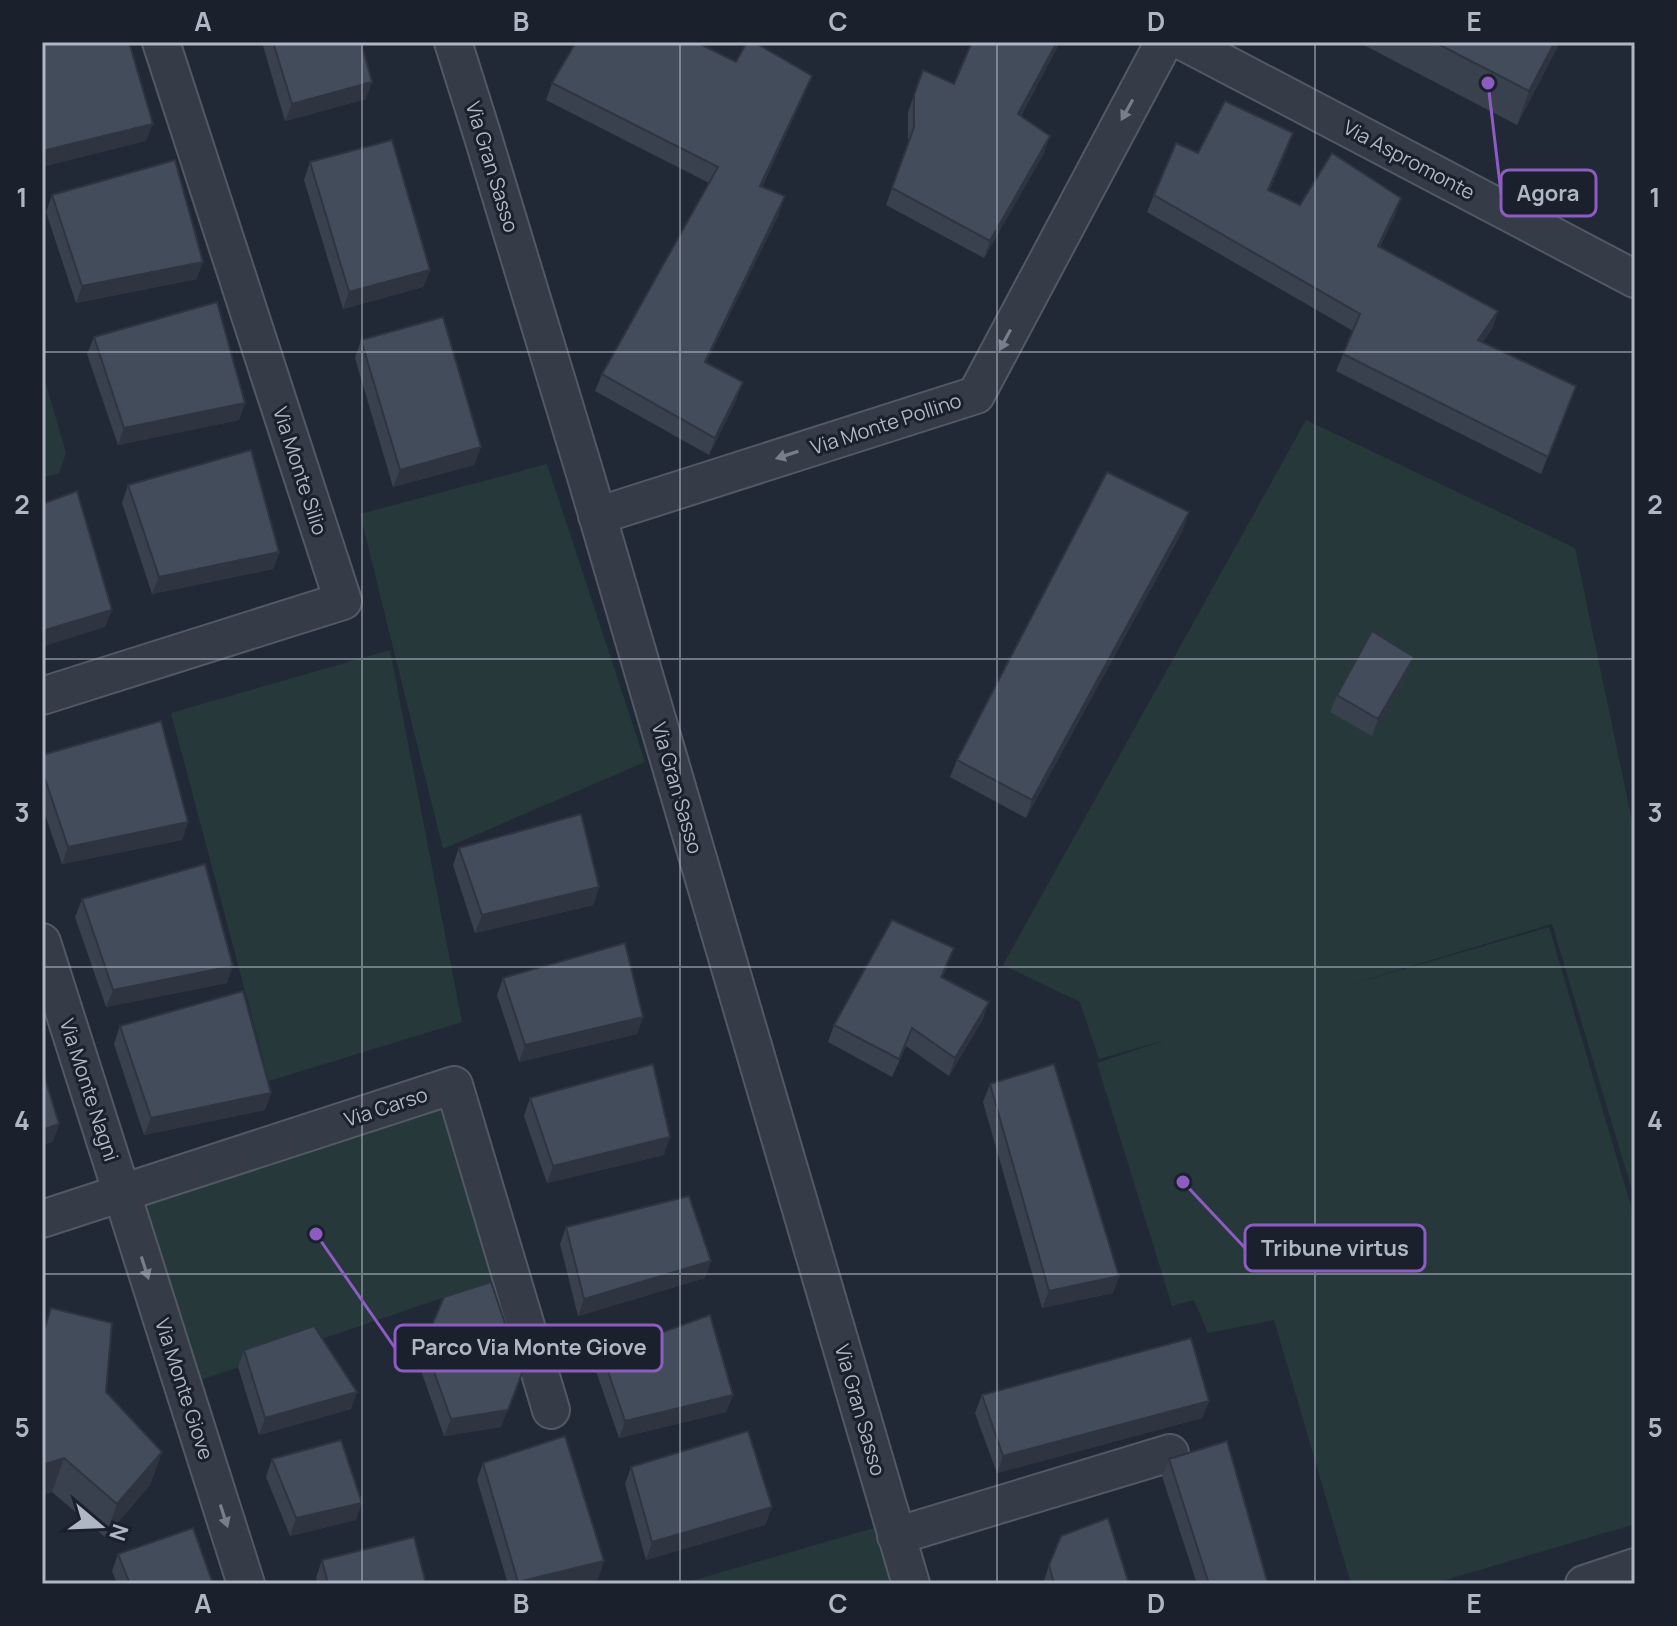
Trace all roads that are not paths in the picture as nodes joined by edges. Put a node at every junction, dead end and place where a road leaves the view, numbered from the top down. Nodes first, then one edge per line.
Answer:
1 (161, 42) edge
2 (453, 42) edge
3 (1164, 42) edge
4 (1184, 42) edge
5 (1635, 279) edge
6 (597, 516) junction
7 (42, 696) edge
8 (42, 942) edge
9 (122, 1193) junction
10 (42, 1219) edge
11 (551, 1410) dead end
12 (1170, 1453) dead end
13 (896, 1536) junction
14 (1635, 1567) edge
15 (246, 1584) edge
16 (911, 1584) edge
17 (1584, 1584) edge

1 - 7 street, Via Monte Silio
2 - 6 street, Via Gran Sasso
3 -> 6 street, Via Monte Pollino
4 - 5 street, Via Aspromonte
6 - 13 street, Via Gran Sasso
8 - 9 street, Via Monte Nagni
9 - 10 street, Via Carso
9 - 11 street, Via Carso
9 -> 15 street, Via Monte Giove
12 - 13 street
13 - 16 street, Via Gran Sasso
14 - 17 street

